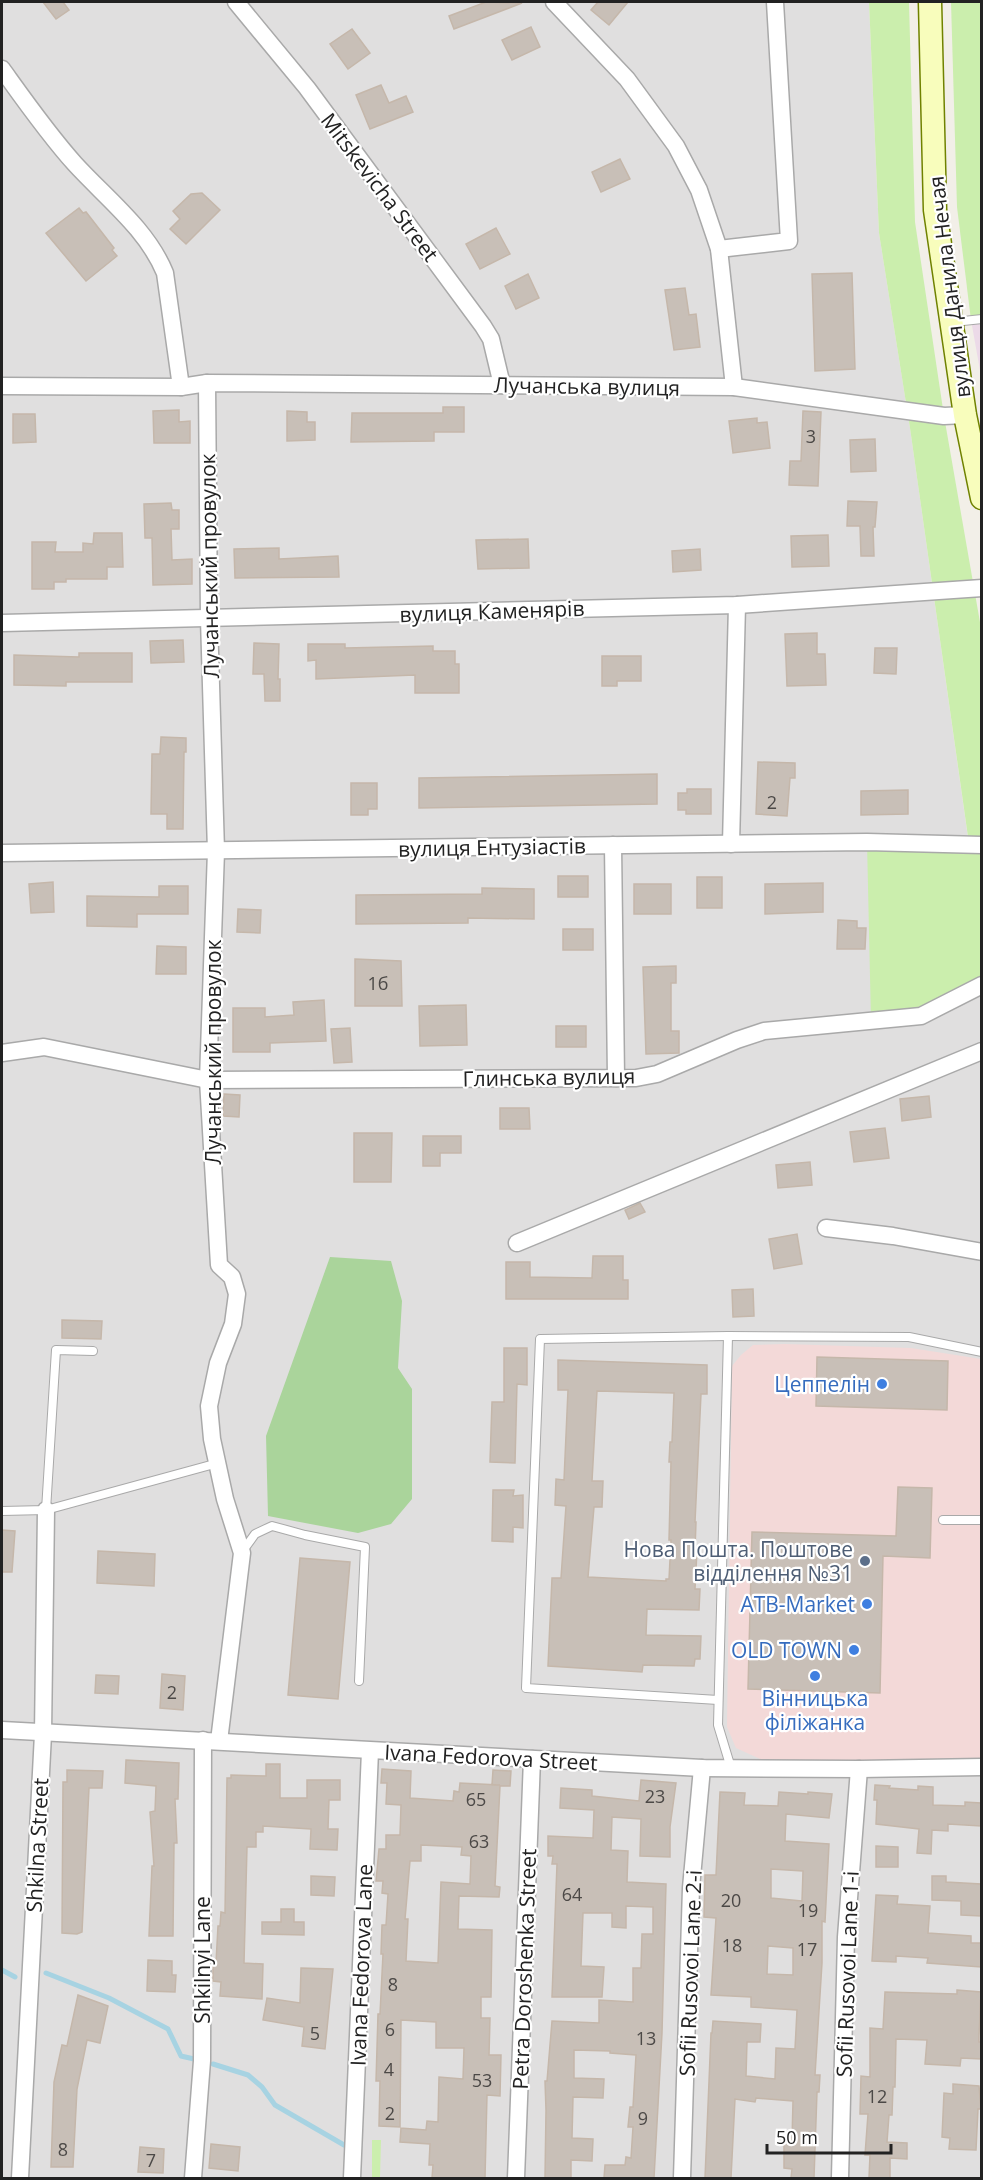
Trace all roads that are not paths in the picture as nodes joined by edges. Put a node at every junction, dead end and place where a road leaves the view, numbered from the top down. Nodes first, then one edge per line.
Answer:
1 (236, 2) edge
2 (554, 2) edge
3 (775, 2) edge
4 (930, 2) edge
5 (2, 69) edge
6 (719, 249) junction
7 (981, 319) edge
8 (950, 322) junction
9 (207, 383) junction
10 (502, 385) junction
11 (2, 386) edge
12 (182, 387) junction
13 (734, 387) junction
14 (964, 415) junction
15 (981, 498) edge
16 (981, 588) edge
17 (737, 605) junction
18 (209, 619) junction
19 (2, 623) edge
20 (731, 844) junction
21 (613, 845) junction
22 (981, 845) edge
23 (216, 851) junction
24 (2, 853) edge
25 (981, 985) edge
26 (981, 1051) edge
27 (2, 1053) edge
28 (616, 1078) junction
29 (208, 1080) junction
30 (826, 1227) dead end
31 (516, 1243) dead end
32 (981, 1252) edge
33 (728, 1336) junction
34 (93, 1351) dead end
35 (981, 1352) edge
36 (219, 1463) junction
37 (46, 1510) junction
38 (2, 1511) edge
39 (943, 1520) dead end
40 (981, 1520) edge
41 (242, 1553) junction
42 (359, 1681) dead end
43 (718, 1701) junction
44 (2, 1730) edge
45 (43, 1734) junction
46 (211, 1741) junction
47 (370, 1751) junction
48 (532, 1759) junction
49 (702, 1767) junction
50 (981, 1767) edge
51 (731, 1768) junction
52 (859, 1769) junction
53 (20, 2178) edge
54 (194, 2178) edge
55 (352, 2178) edge
56 (516, 2178) edge
57 (682, 2178) edge
58 (840, 2178) edge

1 - 10 street, Mitskevicha Street
2 - 6 street
3 - 6 street
4 - 8 main road, вулиця Данила Нечая
5 - 12 street
6 - 13 street
7 - 8 lane
8 - 14 main road, вулиця Данила Нечая
9 - 10 street, Лучанська вулиця
9 - 12 street, Лучанська вулиця
9 - 18 street, Лучанський провулок
10 - 13 street, Лучанська вулиця
11 - 12 street, Лучанська вулиця
13 - 14 street, Лучанська вулиця
14 - 15 main road, вулиця Данила Нечая
16 - 17 street, вулиця Каменярів
17 - 18 street, вулиця Каменярів
17 - 20 street
18 - 19 street, вулиця Каменярів
18 - 23 street, Лучанський провулок
20 - 21 street, вулиця Ентузіастів
20 - 22 street, вулиця Ентузіастів
21 - 23 street, вулиця Ентузіастів
21 - 28 street
23 - 24 street, вулиця Ентузіастів
23 - 29 street, Лучанський провулок
25 - 28 street, Глинська вулиця
26 - 31 street
27 - 29 street, Глинська вулиця
28 - 29 street, Глинська вулиця
29 - 36 street, Лучанський провулок
30 - 32 street
33 - 35 lane
33 - 43 lane
33 - 43 lane
34 - 37 lane
36 - 37 lane
36 - 41 street, Лучанський провулок
37 - 38 lane
37 - 45 street, Shkilna Street
39 - 40 lane
41 - 42 lane
41 - 46 street, Лучанський провулок
43 - 51 lane
44 - 45 street, Ivana Fedorova Street
45 - 46 street, Ivana Fedorova Street
45 - 53 street, Shkilna Street
46 - 47 street, Ivana Fedorova Street
46 - 54 street, Shkilnyi Lane
47 - 48 street, Ivana Fedorova Street
47 - 55 street, Ivana Fedorova Lane
48 - 49 street, Ivana Fedorova Street
48 - 56 street, Petra Doroshenka Street
49 - 51 street, Ivana Fedorova Street
49 - 57 street, Sofii Rusovoi Lane 2-i
50 - 52 street, Ivana Fedorova Street
51 - 52 street, Ivana Fedorova Street
52 - 58 street, Sofii Rusovoi Lane 1-i

